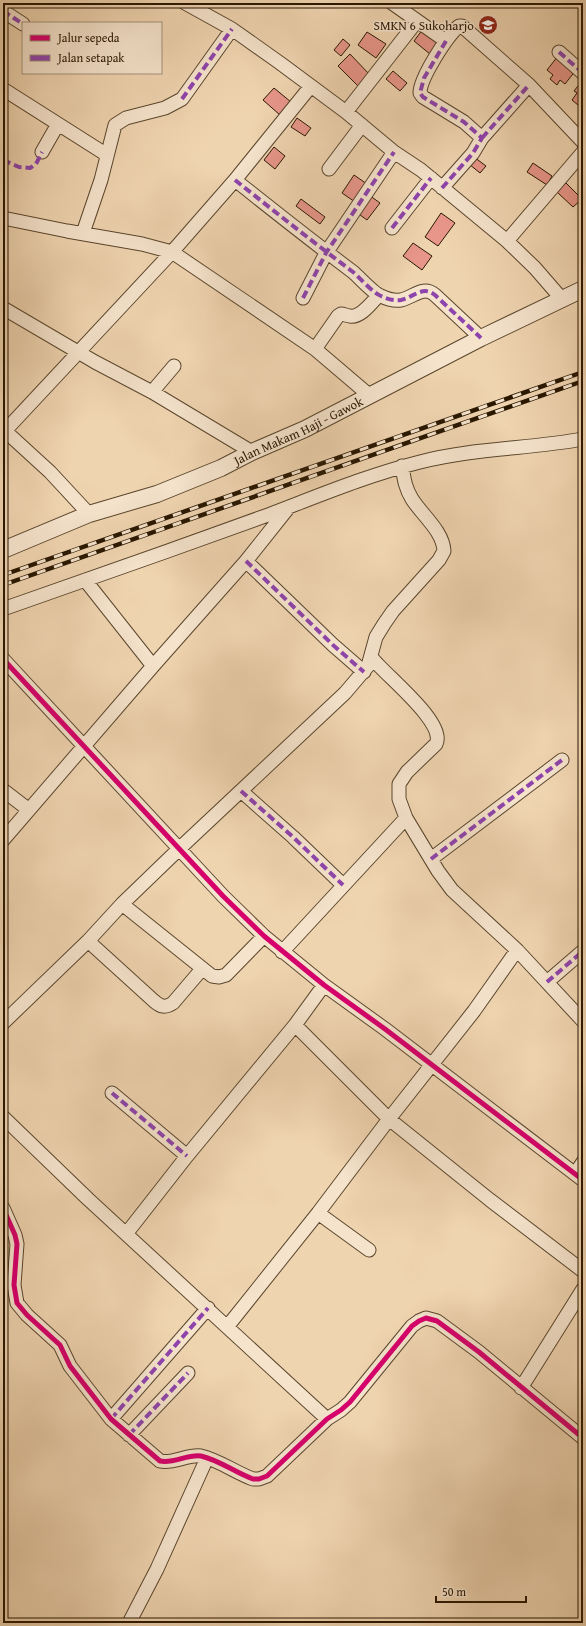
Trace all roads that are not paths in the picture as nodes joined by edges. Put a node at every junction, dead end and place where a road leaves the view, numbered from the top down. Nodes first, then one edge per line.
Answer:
1 (185, 3) edge
2 (392, 3) edge
3 (3, 11) edge
4 (416, 21) junction
5 (22, 23) edge
6 (232, 29) junction
7 (446, 41) junction
8 (559, 52) dead end
9 (583, 73) edge
10 (529, 85) junction
11 (311, 86) junction
12 (3, 89) edge
13 (346, 112) junction
14 (58, 124) junction
15 (362, 125) junction
16 (482, 138) junction
17 (583, 142) edge
18 (42, 152) dead end
19 (394, 152) junction
20 (583, 152) edge
21 (107, 155) junction
22 (329, 169) dead end
23 (430, 178) junction
24 (234, 180) junction
25 (442, 188) junction
26 (3, 218) edge
27 (392, 228) dead end
28 (83, 233) junction
29 (507, 241) junction
30 (172, 252) junction
31 (326, 253) junction
32 (583, 288) edge
33 (379, 295) junction
34 (303, 298) dead end
35 (561, 298) junction
36 (3, 308) edge
37 (481, 338) junction
38 (315, 348) junction
39 (79, 352) junction
40 (174, 366) dead end
41 (152, 392) junction
42 (369, 395) junction
43 (4, 431) edge
44 (583, 439) edge
45 (252, 452) junction
46 (402, 466) junction
47 (289, 507) junction
48 (89, 514) junction
49 (3, 550) edge
50 (246, 562) junction
51 (85, 580) junction
52 (3, 608) edge
53 (372, 658) junction
54 (3, 659) edge
55 (152, 666) junction
56 (364, 672) junction
57 (84, 747) junction
58 (562, 760) dead end
59 (3, 790) edge
60 (241, 791) junction
61 (29, 810) junction
62 (406, 818) junction
63 (3, 840) edge
64 (180, 848) junction
65 (431, 859) junction
66 (343, 885) junction
67 (122, 904) junction
68 (264, 936) junction
69 (88, 941) junction
70 (517, 950) junction
71 (583, 951) edge
72 (282, 952) junction
73 (202, 969) junction
74 (547, 982) junction
75 (324, 985) junction
76 (583, 1021) edge
77 (3, 1023) edge
78 (295, 1025) junction
79 (432, 1065) junction
80 (112, 1093) dead end
81 (3, 1117) edge
82 (389, 1119) junction
83 (187, 1156) junction
84 (583, 1162) edge
85 (579, 1177) edge
86 (3, 1208) edge
87 (318, 1213) junction
88 (126, 1234) junction
89 (369, 1250) dead end
90 (583, 1271) edge
91 (583, 1289) edge
92 (208, 1308) junction
93 (228, 1326) junction
94 (188, 1373) dead end
95 (521, 1388) junction
96 (111, 1419) junction
97 (328, 1419) junction
98 (129, 1435) junction
99 (583, 1438) edge
100 (207, 1458) junction
101 (130, 1623) edge

1 - 6 street
2 - 4 street
3 - 5 street
4 - 7 street
4 - 13 street
6 - 11 street
6 - 21 street
7 - 10 street
7 - 16 street
8 - 9 street
10 - 16 street
10 - 17 street
11 - 13 street
11 - 24 street
12 - 14 street
13 - 15 street
14 - 18 street
14 - 21 street
15 - 19 street
15 - 22 street
16 - 25 street
19 - 23 street
19 - 31 street
20 - 29 street
21 - 28 street
23 - 25 street
23 - 27 street
24 - 30 street
24 - 31 street
25 - 29 street
26 - 28 street
28 - 30 street
29 - 35 street
30 - 38 street
30 - 39 street
31 - 33 street
31 - 34 street
32 - 35 street, Jalan Makam Haji - Gawok
33 - 37 street
33 - 38 street
35 - 37 street, Jalan Makam Haji - Gawok
36 - 39 street
37 - 42 street, Jalan Makam Haji - Gawok
38 - 42 street
39 - 41 street
39 - 43 street
40 - 41 street
41 - 45 street
42 - 45 street, Jalan Makam Haji - Gawok
43 - 48 street
44 - 46 street
45 - 48 street, Jalan Makam Haji - Gawok
46 - 47 street
46 - 53 street
47 - 50 street
47 - 51 street
48 - 49 street, Jalan Makam Haji - Gawok
50 - 55 street
50 - 56 street
51 - 52 street
51 - 55 street
53 - 56 street
53 - 62 street
54 - 57 street
55 - 57 street
56 - 60 street
57 - 61 street
57 - 64 street
58 - 65 street
59 - 61 street
60 - 64 street
60 - 66 street
61 - 63 street
62 - 65 street
62 - 66 street
64 - 67 street
64 - 68 street
65 - 70 street
66 - 72 street
67 - 69 street
67 - 73 street
68 - 72 street
68 - 73 street
69 - 73 street
69 - 77 street
70 - 74 street
70 - 79 street
71 - 74 street
72 - 75 street
74 - 76 street
75 - 78 street
75 - 79 street
78 - 82 street
78 - 83 street
79 - 82 street
79 - 85 street
80 - 83 street
81 - 88 street
82 - 87 street
82 - 90 street
83 - 88 street
84 - 85 street
86 - 96 street
87 - 89 street
87 - 93 street
88 - 92 street
91 - 95 street
92 - 93 street
92 - 96 street
93 - 97 street
94 - 98 street
95 - 97 street
95 - 99 street
96 - 98 street
97 - 100 street
98 - 100 street
100 - 101 street

